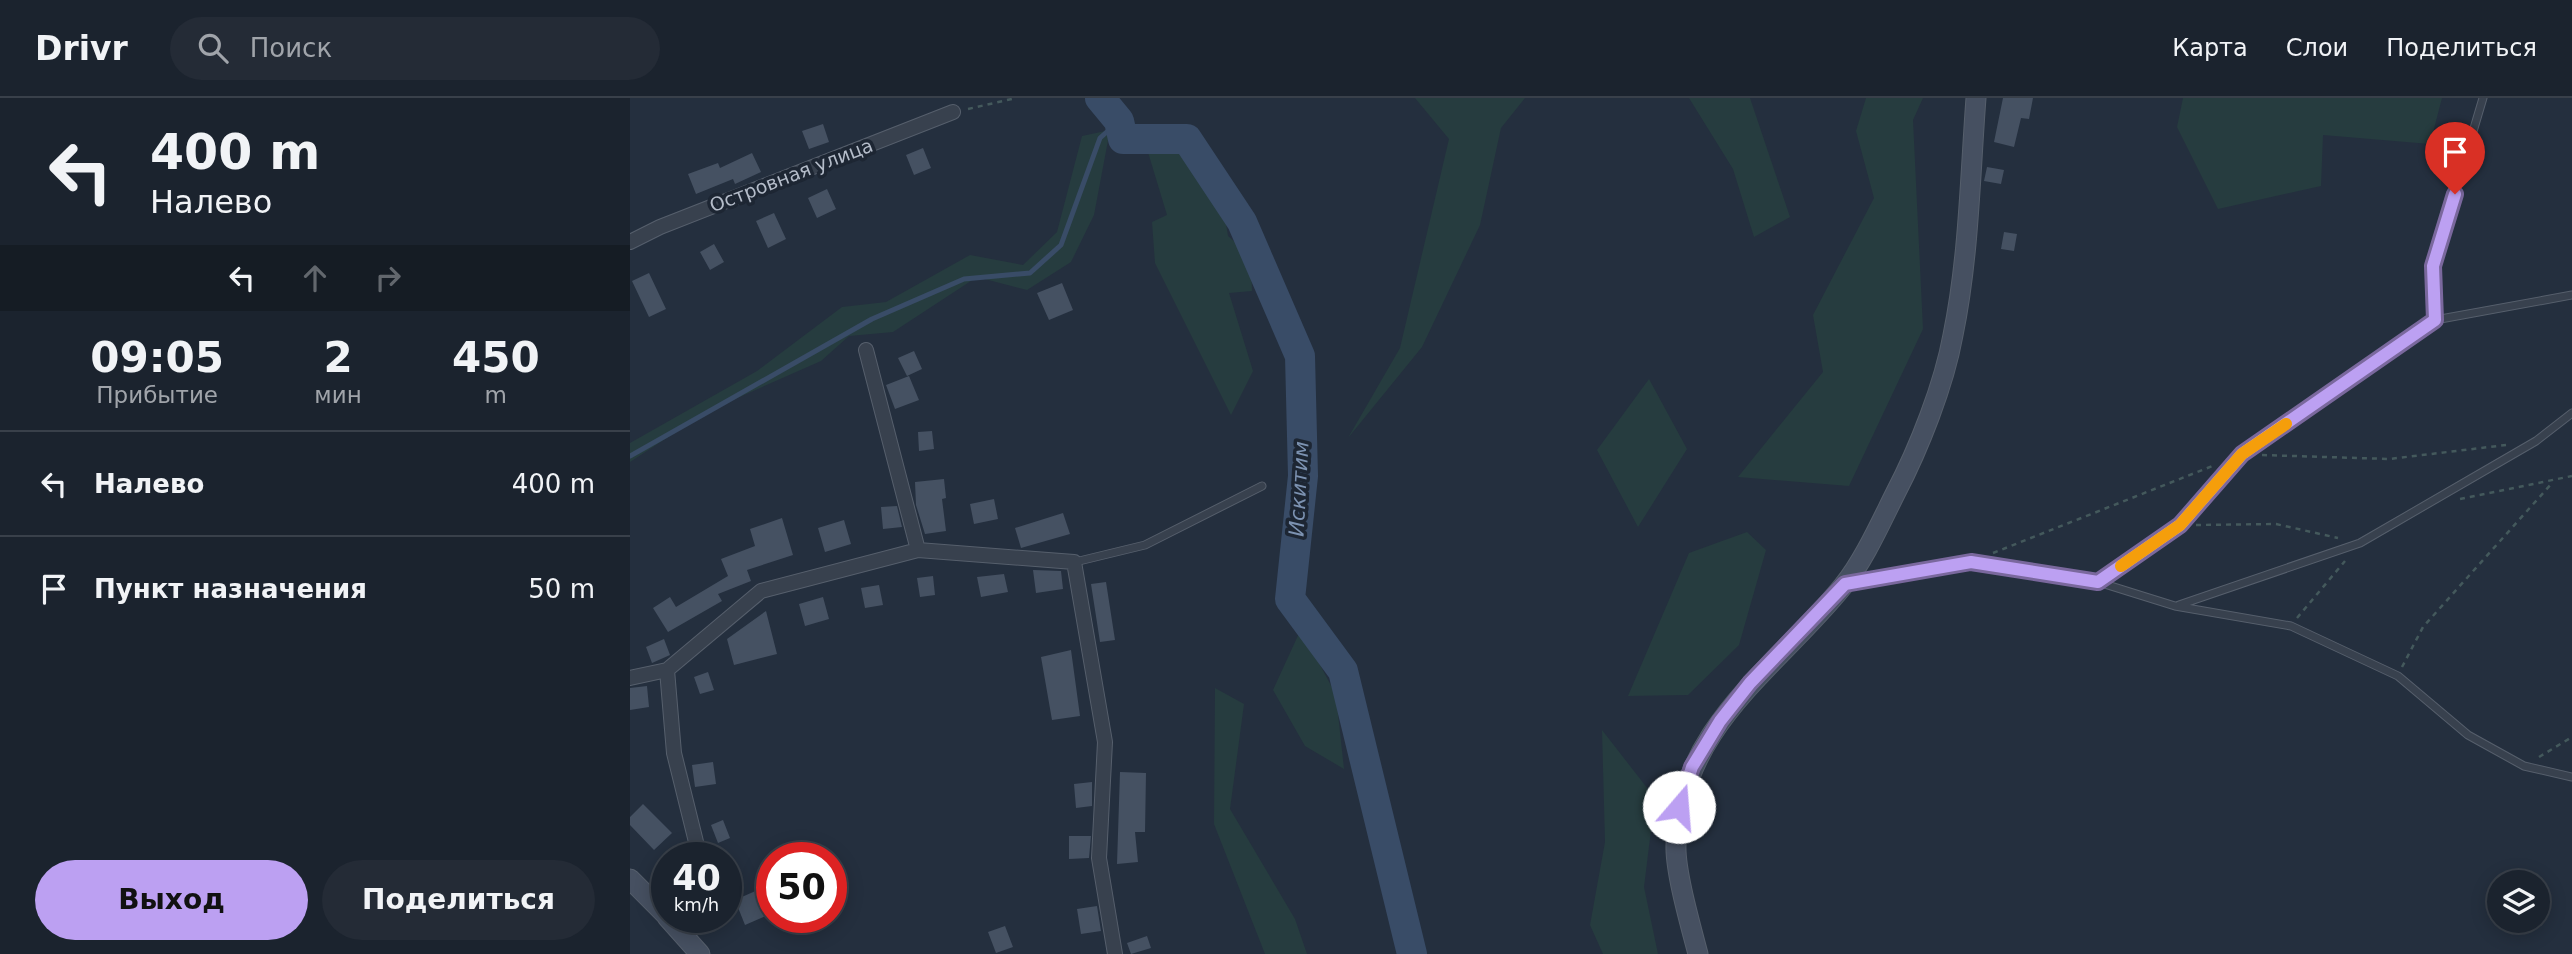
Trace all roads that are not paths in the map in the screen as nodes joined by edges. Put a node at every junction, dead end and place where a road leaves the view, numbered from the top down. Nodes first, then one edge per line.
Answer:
1 (1976, 98) edge
2 (2483, 98) edge
3 (953, 112) road end
4 (630, 242) edge
5 (2572, 295) edge
6 (2435, 320) junction
7 (866, 349) dead end
8 (2572, 413) edge
9 (1262, 486) dead end
10 (918, 550) junction
11 (1074, 562) junction
12 (2098, 582) junction
13 (1845, 584) junction
14 (2175, 606) junction
15 (667, 670) junction
16 (630, 678) edge
17 (2572, 777) edge
18 (696, 842) edge
19 (630, 879) edge
20 (651, 898) edge
21 (684, 933) edge
22 (1112, 953) edge
23 (700, 954) edge
24 (1698, 954) edge

1 - 13 main road
2 - 6 lane
3 - 4 street, Островная улица
5 - 6 lane
6 - 12 lane
7 - 10 street
8 - 14 lane
9 - 11 lane
10 - 11 street
10 - 15 street
11 - 22 street
12 - 13 lane
12 - 14 lane
13 - 24 main road
14 - 17 lane
15 - 16 street
15 - 18 street
19 - 20 main road
21 - 23 main road

